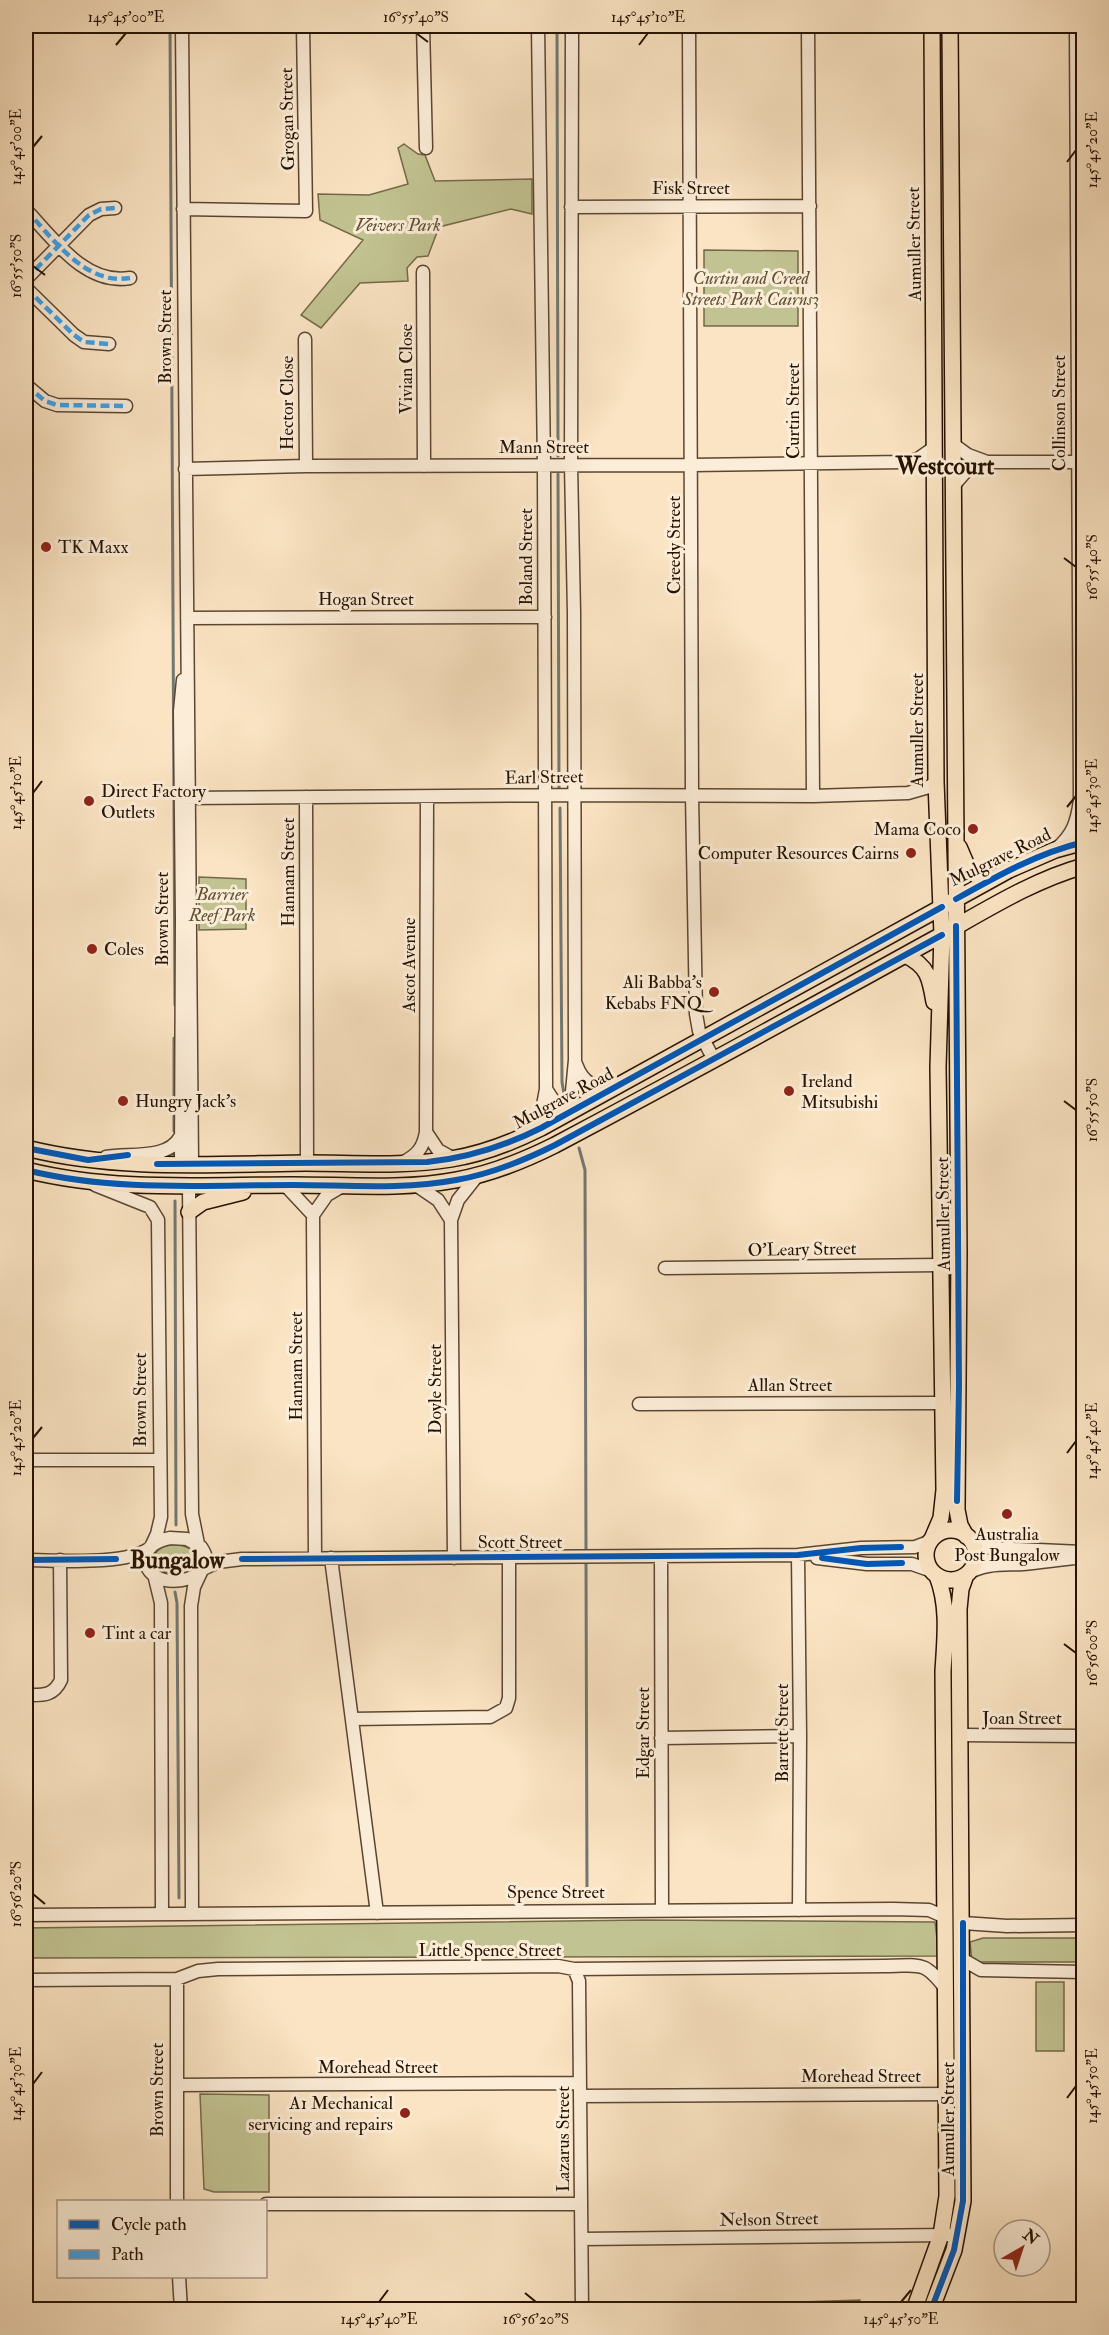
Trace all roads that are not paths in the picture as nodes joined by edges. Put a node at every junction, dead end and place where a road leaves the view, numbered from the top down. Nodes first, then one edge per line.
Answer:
1 (182, 26) edge
2 (303, 26) edge
3 (423, 26) edge
4 (538, 26) edge
5 (572, 26) edge
6 (689, 26) edge
7 (808, 26) edge
8 (932, 26) edge
9 (950, 26) edge
10 (1076, 26) edge
11 (951, 131) junction
12 (426, 148) dead end
13 (933, 190) junction
14 (690, 206) junction
15 (810, 206) junction
16 (571, 207) junction
17 (115, 208) dead end
18 (183, 209) junction
19 (26, 210) edge
20 (60, 245) junction
21 (423, 272) dead end
22 (130, 278) dead end
23 (26, 279) edge
24 (26, 288) edge
25 (305, 339) dead end
26 (109, 344) dead end
27 (26, 385) edge
28 (953, 402) junction
29 (126, 406) dead end
30 (953, 444) junction
31 (935, 447) junction
32 (904, 462) junction
33 (987, 462) junction
34 (1080, 462) edge
35 (811, 463) junction
36 (571, 465) junction
37 (692, 465) junction
38 (306, 466) junction
39 (424, 466) junction
40 (544, 466) junction
41 (185, 469) junction
42 (935, 469) junction
43 (954, 485) junction
44 (545, 617) junction
45 (187, 618) junction
46 (955, 670) junction
47 (936, 736) junction
48 (936, 782) junction
49 (908, 794) junction
50 (545, 795) junction
51 (573, 795) junction
52 (692, 795) junction
53 (813, 796) junction
54 (306, 797) junction
55 (427, 797) junction
56 (185, 798) junction
57 (1080, 800) junction
58 (938, 810) junction
59 (1083, 814) edge
60 (955, 835) junction
61 (1083, 842) edge
62 (1055, 850) junction
63 (1083, 866) edge
64 (985, 883) junction
65 (956, 899) junction
66 (942, 907) junction
67 (956, 926) junction
68 (942, 935) junction
69 (905, 955) junction
70 (939, 1031) junction
71 (703, 1040) junction
72 (574, 1060) junction
73 (714, 1060) junction
74 (617, 1087) junction
75 (956, 1088) junction
76 (546, 1089) junction
77 (570, 1113) junction
78 (426, 1132) junction
79 (531, 1133) junction
80 (180, 1137) junction
81 (26, 1148) edge
82 (939, 1150) junction
83 (454, 1159) junction
84 (88, 1160) junction
85 (307, 1163) junction
86 (402, 1163) junction
87 (187, 1164) junction
88 (26, 1170) edge
89 (477, 1176) junction
90 (89, 1183) junction
91 (266, 1185) junction
92 (285, 1185) junction
93 (344, 1185) junction
94 (416, 1185) junction
95 (189, 1187) junction
96 (189, 1212) junction
97 (313, 1215) junction
98 (451, 1220) junction
99 (940, 1265) junction
100 (665, 1268) dead end
101 (941, 1403) junction
102 (639, 1404) dead end
103 (26, 1460) edge
104 (160, 1460) junction
105 (192, 1514) junction
106 (161, 1517) junction
107 (176, 1537) junction
108 (968, 1539) junction
109 (931, 1540) junction
110 (199, 1544) junction
111 (150, 1548) junction
112 (1083, 1552) edge
113 (661, 1556) junction
114 (798, 1556) junction
115 (509, 1557) junction
116 (1083, 1557) edge
117 (315, 1558) junction
118 (331, 1558) junction
119 (454, 1558) junction
120 (116, 1559) junction
121 (242, 1559) junction
122 (26, 1560) edge
123 (60, 1560) junction
124 (202, 1570) junction
125 (153, 1573) junction
126 (934, 1574) junction
127 (967, 1574) junction
128 (177, 1581) junction
129 (161, 1603) junction
130 (191, 1606) junction
131 (26, 1695) edge
132 (352, 1719) junction
133 (961, 1735) junction
134 (801, 1736) junction
135 (1083, 1736) edge
136 (661, 1738) junction
137 (961, 1754) junction
138 (945, 1802) junction
139 (799, 1910) junction
140 (662, 1911) junction
141 (192, 1913) junction
142 (378, 1913) junction
143 (162, 1914) junction
144 (26, 1915) edge
145 (945, 1917) junction
146 (963, 1923) junction
147 (1083, 1925) edge
148 (962, 1959) junction
149 (574, 1970) junction
150 (981, 1970) junction
151 (1083, 1972) edge
152 (177, 1979) junction
153 (26, 1980) edge
154 (962, 1987) junction
155 (946, 1989) junction
156 (177, 2085) junction
157 (580, 2090) junction
158 (955, 2094) junction
159 (177, 2200) edge
160 (267, 2204) edge
161 (581, 2204) junction
162 (941, 2235) junction
163 (958, 2235) junction
164 (582, 2239) junction
165 (179, 2278) edge
166 (181, 2310) edge
167 (582, 2310) edge
168 (914, 2310) edge
169 (932, 2310) edge

1 - 18 street, Brown Street
2 - 18 street, Grogan Street
3 - 12 street
4 - 40 street, Boland Street
5 - 16 street
6 - 14 street, Creedy Street
7 - 15 street, Curtin Street
8 - 13 main road, Aumuller Street
9 - 11 main road, Aumuller Street
10 - 34 street, Collinson Street
11 - 13 main road
11 - 28 main road, Aumuller Street
13 - 31 main road, Aumuller Street
14 - 15 street, Fisk Street
14 - 16 street, Fisk Street
14 - 37 street, Creedy Street
15 - 35 street, Curtin Street
16 - 36 street
17 - 20 street
18 - 41 street, Brown Street
19 - 20 street
20 - 22 street
20 - 23 street
21 - 39 street, Vivian Close
24 - 26 street
25 - 38 street, Hector Close
27 - 29 street
28 - 30 main road, Aumuller Street
28 - 42 main road
30 - 33 street
30 - 43 main road, Aumuller Street
31 - 32 street, Mann Street
31 - 42 main road, Aumuller Street
32 - 35 street, Mann Street
32 - 42 street, Mann Street
33 - 34 street
33 - 43 street
34 - 57 street, Collinson Street
35 - 37 street, Mann Street
35 - 53 street, Curtin Street
36 - 37 street, Mann Street
36 - 40 street, Mann Street
36 - 51 street
37 - 52 street, Creedy Street
38 - 39 street, Mann Street
38 - 41 street, Mann Street
39 - 40 street, Mann Street
40 - 44 street, Boland Street
41 - 45 street, Brown Street
42 - 47 main road, Aumuller Street
43 - 46 main road, Aumuller Street
44 - 45 street, Hogan Street
44 - 50 street, Boland Street
45 - 56 street, Brown Street
46 - 47 main road
46 - 60 main road, Aumuller Street
47 - 48 main road, Aumuller Street
48 - 49 street, Earl Street
48 - 58 main road, Aumuller Street
49 - 53 street, Earl Street
49 - 58 street, Earl Street
50 - 51 street, Earl Street
50 - 55 street, Earl Street
50 - 76 street, Boland Street
51 - 52 street, Earl Street
51 - 72 street
52 - 53 street, Earl Street
52 - 71 street, Creedy Street
54 - 55 street, Earl Street
54 - 56 street, Earl Street
54 - 85 street, Hannam Street
55 - 78 street, Ascot Avenue
56 - 80 street, Brown Street
56 - 87 street, Brown Street
57 - 59 street
57 - 62 street
58 - 66 main road, Aumuller Street
60 - 64 main road
60 - 65 main road, Aumuller Street
61 - 62 main road, Mulgrave Road
62 - 64 main road, Mulgrave Road
63 - 67 main road, Mulgrave Road
64 - 65 main road, Mulgrave Road
65 - 66 main road, Mulgrave Road
65 - 67 main road, Aumuller Street
66 - 68 main road, Aumuller Street
66 - 71 main road, Mulgrave Road
67 - 68 main road, Mulgrave Road
67 - 75 main road, Aumuller Street
68 - 69 main road, Mulgrave Road
68 - 70 main road, Aumuller Street
69 - 70 main road
69 - 73 main road, Mulgrave Road
70 - 82 main road, Aumuller Street
71 - 73 street, Creedy Street
71 - 74 main road, Mulgrave Road
72 - 74 street
72 - 77 street
73 - 89 main road, Mulgrave Road
74 - 77 main road, Mulgrave Road
75 - 82 main road
75 - 108 main road, Aumuller Street
76 - 77 street
76 - 79 street, Boland Street
77 - 79 main road, Mulgrave Road
78 - 83 street
78 - 86 street, Ascot Avenue
79 - 83 main road, Mulgrave Road
80 - 84 street
80 - 87 street, Brown Street
81 - 84 main road, Mulgrave Road
82 - 99 main road, Aumuller Street
83 - 86 main road, Mulgrave Road
84 - 87 main road, Mulgrave Road
85 - 86 main road, Mulgrave Road
85 - 87 main road, Mulgrave Road
87 - 95 main road, Brown Street
88 - 90 main road, Mulgrave Road
89 - 94 main road, Mulgrave Road
89 - 98 street, Doyle Street
90 - 95 main road, Mulgrave Road
90 - 104 street, Brown Street
91 - 92 main road, Mulgrave Road
91 - 95 main road, Mulgrave Road
91 - 96 main road
92 - 93 main road, Mulgrave Road
92 - 97 street
93 - 94 main road, Mulgrave Road
93 - 97 street
94 - 98 street
95 - 96 street, Brown Street
96 - 105 street, Brown Street
97 - 117 street, Hannam Street
98 - 119 street, Doyle Street
99 - 100 street, O'Leary Street
99 - 101 main road, Aumuller Street
101 - 102 street, Allan Street
101 - 109 main road, Aumuller Street
103 - 104 street
104 - 106 street, Brown Street
105 - 107 street
105 - 110 street, Brown Street
106 - 107 street
106 - 111 street, Brown Street
107 - 110 street
107 - 111 street
108 - 109 main road
108 - 112 street
108 - 127 main road
109 - 114 street, Scott Street
109 - 126 main road
110 - 121 street, Scott Street
110 - 124 street
111 - 120 street
111 - 125 street
113 - 114 street, Scott Street
113 - 115 street, Scott Street
113 - 136 street, Edgar Street
114 - 126 street, Scott Street
114 - 134 street, Barrett Street
115 - 119 street, Scott Street
115 - 132 street
116 - 127 street
117 - 118 street, Scott Street
117 - 121 street, Scott Street
118 - 119 street, Scott Street
118 - 132 street
120 - 123 street
120 - 125 street
121 - 124 street, Scott Street
122 - 123 street
123 - 131 street
124 - 128 street
124 - 130 street
125 - 128 street
125 - 129 street
126 - 127 main road
126 - 138 main road, Aumuller Street
127 - 133 main road, Aumuller Street
128 - 129 street
128 - 130 street
129 - 143 street
130 - 141 street
132 - 142 street
133 - 135 street, Joan Street
133 - 137 main road, Aumuller Street
134 - 136 street
134 - 139 street, Barrett Street
136 - 140 street, Edgar Street
137 - 138 main road
137 - 146 main road, Aumuller Street
138 - 145 main road, Aumuller Street
139 - 140 street, Spence Street
139 - 145 street, Spence Street
140 - 142 street, Spence Street
141 - 142 street, Spence Street
141 - 143 street, Spence Street
143 - 144 street, Spence Street
145 - 146 main road, Spence Street
145 - 155 main road, Aumuller Street
146 - 147 street, Spence Street
146 - 148 main road, Aumuller Street
148 - 150 street
148 - 154 main road, Aumuller Street
149 - 152 street, Little Spence Street
149 - 155 street, Little Spence Street
149 - 157 street, Lazarus Street
150 - 151 street
150 - 154 street
152 - 153 street, Little Spence Street
152 - 156 street, Brown Street
154 - 158 main road, Aumuller Street
155 - 158 main road, Aumuller Street
156 - 157 street, Morehead Street
156 - 159 street, Brown Street
157 - 158 street, Morehead Street
157 - 161 street, Lazarus Street
158 - 162 main road, Aumuller Street
158 - 163 main road, Aumuller Street
160 - 161 street
161 - 164 street, Lazarus Street
162 - 163 street, Nelson Street
162 - 164 street, Nelson Street
162 - 168 main road, Aumuller Street
163 - 169 main road, Aumuller Street
164 - 167 street, Lazarus Street
165 - 166 street

